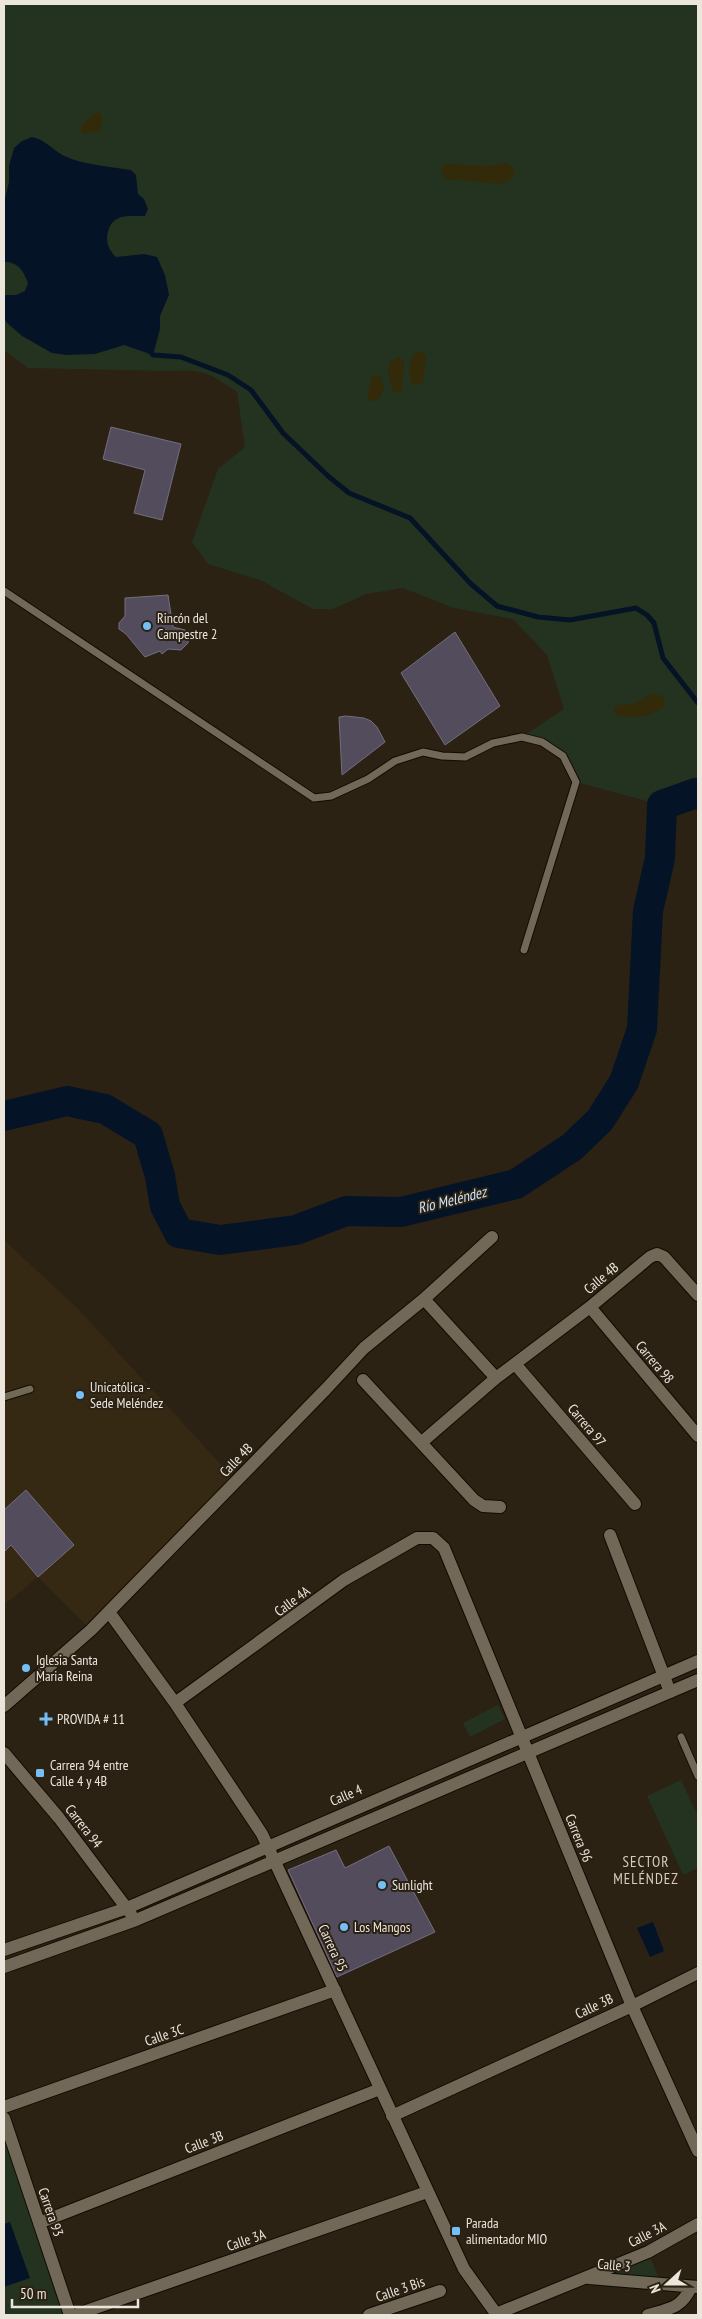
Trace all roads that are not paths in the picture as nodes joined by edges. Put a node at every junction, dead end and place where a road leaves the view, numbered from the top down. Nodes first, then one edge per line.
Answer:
1 (4, 591) edge
2 (524, 950) dead end
3 (492, 1237) dead end
4 (698, 1295) edge
5 (424, 1299) junction
6 (590, 1307) junction
7 (516, 1364) junction
8 (496, 1378) junction
9 (363, 1380) dead end
10 (30, 1389) dead end
11 (4, 1397) edge
12 (698, 1436) edge
13 (422, 1442) junction
14 (635, 1504) dead end
15 (500, 1507) dead end
16 (610, 1535) dead end
17 (434, 1538) joint
18 (109, 1612) junction
19 (698, 1661) edge
20 (663, 1676) junction
21 (698, 1680) edge
22 (670, 1692) junction
23 (175, 1703) junction
24 (4, 1706) edge
25 (521, 1737) junction
26 (680, 1737) dead end
27 (4, 1753) edge
28 (528, 1754) junction
29 (698, 1776) edge
30 (267, 1845) junction
31 (275, 1860) junction
32 (127, 1908) junction
33 (136, 1920) junction
34 (4, 1950) edge
35 (4, 1966) edge
36 (698, 1973) edge
37 (335, 1990) junction
38 (632, 2006) junction
39 (380, 2089) junction
40 (4, 2107) edge
41 (392, 2116) junction
42 (4, 2118) edge
43 (698, 2151) edge
44 (427, 2192) junction
45 (39, 2223) junction
46 (698, 2224) edge
47 (587, 2278) junction
48 (695, 2287) edge
49 (440, 2290) dead end
50 (70, 2315) edge
51 (74, 2315) edge
52 (369, 2315) edge
53 (497, 2315) edge
54 (648, 2315) edge

1 - 2 lane
3 - 5 street, Calle 4B
4 - 6 street, Calle 4B
5 - 8 street
5 - 18 street, Calle 4B
6 - 7 street, Calle 4B
6 - 12 street, Carrera 98
7 - 8 street, Calle 4B
7 - 14 street, Carrera 97
8 - 13 street, Calle 4B
9 - 13 street
10 - 11 lane
13 - 15 street
16 - 20 street
17 - 23 street, Calle 4A
17 - 25 street, Carrera 96
18 - 23 street, Carrera 95
18 - 24 street, Calle 4B
19 - 20 street, Calle 4
20 - 22 street
20 - 25 street, Calle 4
21 - 22 street
22 - 28 street
23 - 30 street, Carrera 95
25 - 28 street, Carrera 96
25 - 30 street, Calle 4
26 - 29 lane
27 - 32 street, Carrera 94
28 - 31 street
28 - 38 street, Carrera 96
30 - 31 street, Carrera 95
30 - 32 street, Calle 4
31 - 33 street
31 - 37 street, Carrera 95
32 - 33 street, Carrera 94
32 - 34 street, Calle 4
33 - 35 street
36 - 38 street, Calle 3B
37 - 39 street, Carrera 95
37 - 40 street, Calle 3C
38 - 41 street, Calle 3B
38 - 43 street, Carrera 96
39 - 41 street, Carrera 95
39 - 45 street, Calle 3B
41 - 44 street, Carrera 95
42 - 45 street, Carrera 93
44 - 51 street, Calle 3A
44 - 53 street, Carrera 95
45 - 50 street, Carrera 93
46 - 47 street, Calle 3A
47 - 48 street, Calle 3
47 - 53 street, Calle 3A
48 - 54 street
49 - 52 street, Calle 3 Bis

